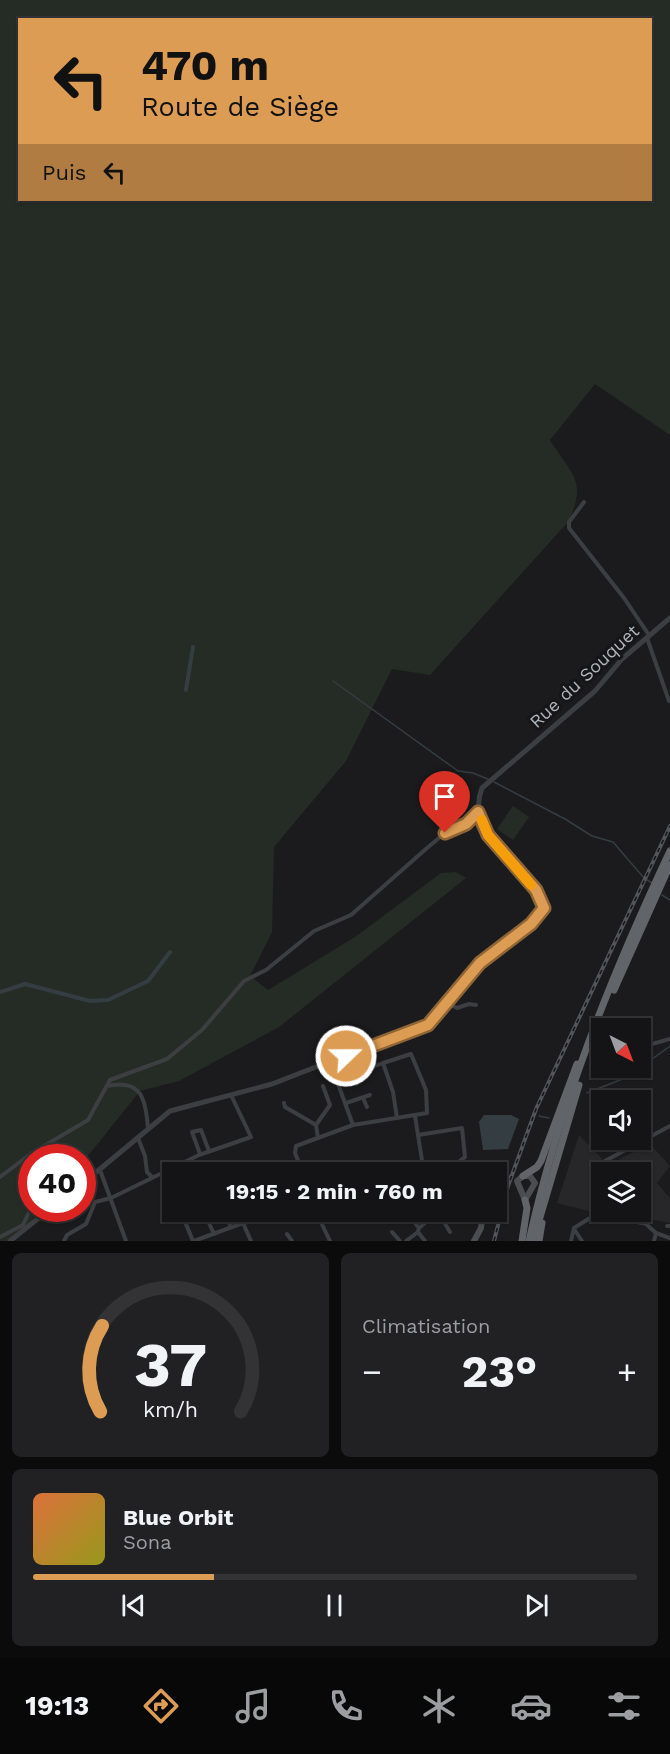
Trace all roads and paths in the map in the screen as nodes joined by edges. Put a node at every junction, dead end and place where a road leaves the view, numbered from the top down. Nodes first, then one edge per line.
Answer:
1 (584, 502) dead end
2 (670, 618) edge
3 (648, 636) junction
4 (669, 701) edge
5 (478, 812) junction
6 (670, 851) edge
7 (670, 865) edge
8 (612, 981) junction
9 (447, 1003) junction
10 (476, 1005) dead end
11 (670, 1039) edge
12 (651, 1044) edge
13 (330, 1062) junction
14 (383, 1063) junction
15 (338, 1080) junction
16 (107, 1086) junction
17 (323, 1086) dead end
18 (231, 1095) junction
19 (370, 1095) dead end
20 (363, 1098) junction
21 (284, 1102) dead end
22 (346, 1103) junction
23 (367, 1107) dead end
24 (415, 1116) junction
25 (397, 1118) junction
26 (316, 1125) junction
27 (353, 1125) junction
28 (670, 1126) edge
29 (148, 1130) junction
30 (418, 1135) junction
31 (138, 1138) junction
32 (318, 1138) junction
33 (47, 1144) edge
34 (209, 1151) junction
35 (200, 1154) junction
36 (299, 1162) edge
37 (422, 1162) edge
38 (460, 1162) edge
39 (605, 1162) edge
40 (18, 1164) edge
41 (100, 1170) junction
42 (96, 1173) edge
43 (0, 1177) edge
44 (152, 1177) junction
45 (507, 1178) edge
46 (515, 1178) junction
47 (549, 1185) junction
48 (111, 1198) junction
49 (525, 1200) junction
50 (591, 1215) edge
51 (24, 1222) edge
52 (34, 1222) edge
53 (185, 1222) edge
54 (209, 1222) edge
55 (229, 1222) edge
56 (248, 1222) edge
57 (321, 1222) edge
58 (413, 1222) edge
59 (426, 1222) edge
60 (444, 1222) edge
61 (482, 1222) edge
62 (635, 1222) edge
63 (243, 1223) junction
64 (231, 1227) junction
65 (574, 1228) junction
66 (419, 1230) junction
67 (392, 1232) dead end
68 (450, 1232) dead end
69 (656, 1233) junction
70 (214, 1234) junction
71 (287, 1234) dead end
72 (0, 1237) edge
73 (670, 1238) edge
74 (124, 1240) edge
75 (10, 1241) edge
76 (64, 1241) edge
77 (194, 1241) edge
78 (251, 1241) edge
79 (292, 1241) edge
80 (330, 1241) edge
81 (400, 1241) edge
82 (406, 1241) edge
83 (425, 1241) edge
84 (474, 1241) edge
85 (522, 1241) edge
86 (531, 1241) edge
87 (539, 1241) edge
88 (571, 1241) edge
89 (582, 1241) edge
90 (654, 1241) edge

1 - 3 street
2 - 3 street, Rue du Souquet
3 - 4 street
3 - 5 street, Rue du Souquet
5 - 9 street
5 - 16 street
6 - 8 highway
7 - 47 highway
8 - 46 highway
8 - 86 highway
9 - 10 street
9 - 13 street
11 - 12 street
13 - 15 street
13 - 18 street
14 - 15 street
14 - 24 street
14 - 25 street
15 - 22 street
16 - 29 street
16 - 33 street
17 - 26 street
18 - 29 street
18 - 34 street
19 - 20 street
20 - 22 street
20 - 23 street
21 - 26 street
22 - 27 street
24 - 25 street
24 - 30 street
25 - 27 street
26 - 32 street
27 - 32 street
28 - 39 street
29 - 31 street
30 - 37 street
30 - 38 street
31 - 41 street
31 - 44 street
32 - 36 street
34 - 35 street
34 - 35 street
35 - 44 street
40 - 43 street
41 - 42 street
41 - 48 street
44 - 48 street
45 - 46 main road
46 - 49 main road
46 - 49 main road
47 - 86 highway
47 - 87 highway
48 - 74 street
48 - 76 street
49 - 85 highway
50 - 65 street
51 - 72 street
52 - 75 street
53 - 77 street
54 - 70 street
55 - 64 street
56 - 63 street
57 - 80 street
58 - 66 street
59 - 66 street
60 - 68 street
61 - 84 main road
62 - 69 street
63 - 64 street
63 - 78 street
64 - 70 street
65 - 88 street
65 - 89 street
66 - 82 street
66 - 83 street
67 - 81 street
69 - 73 street
69 - 90 street
70 - 77 street
71 - 79 street

